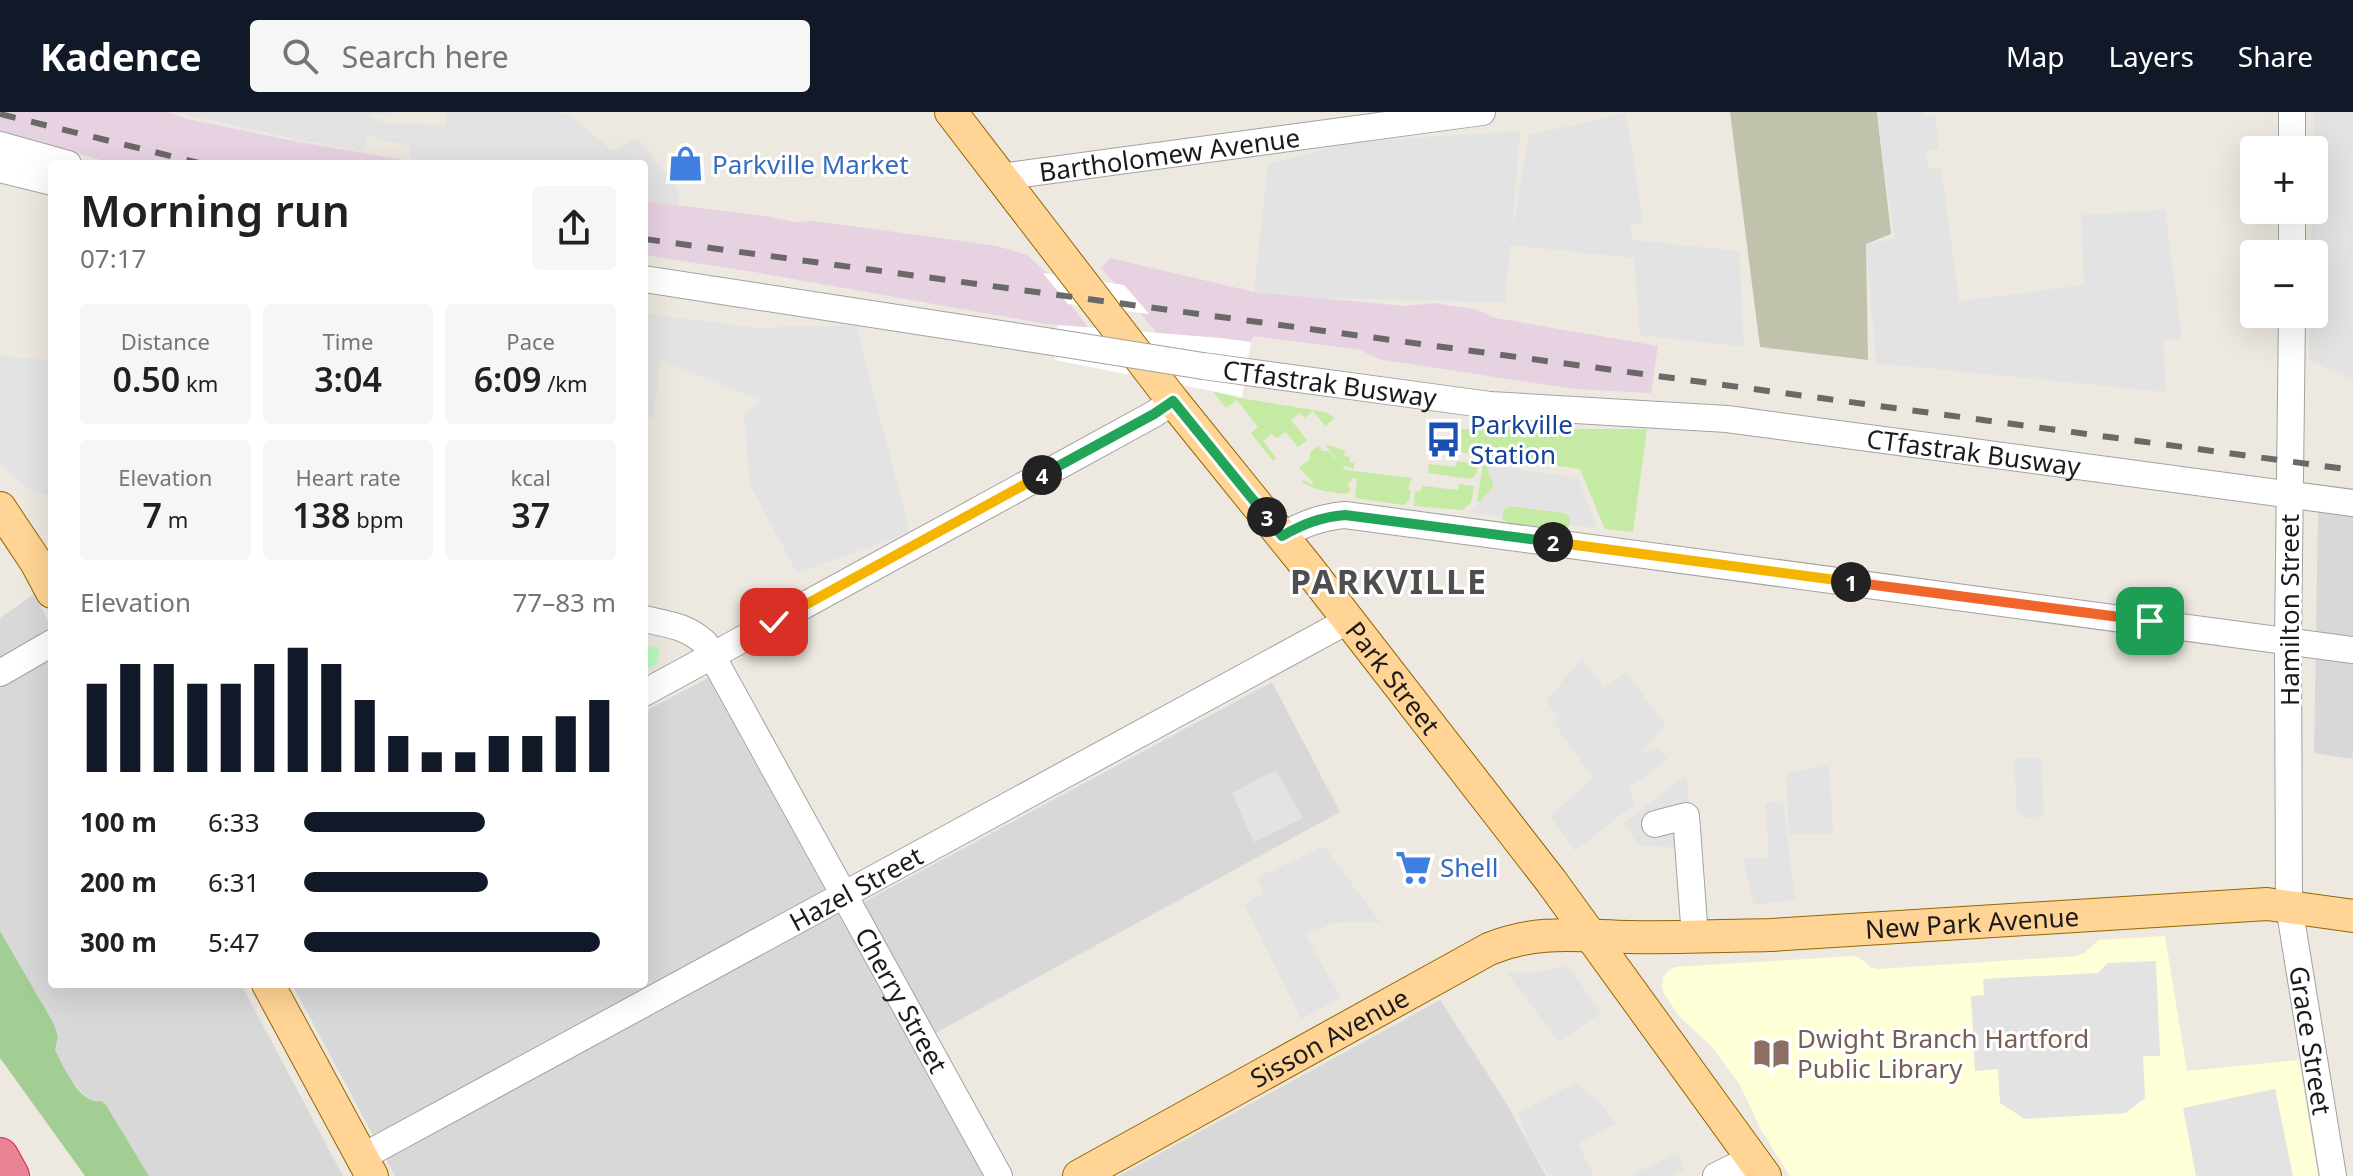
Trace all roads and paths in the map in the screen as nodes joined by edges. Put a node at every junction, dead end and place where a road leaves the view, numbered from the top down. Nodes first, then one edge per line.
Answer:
1 (951, 112) edge
2 (1482, 112) edge
3 (2292, 112) edge
4 (2292, 136) edge
5 (0, 145) edge
6 (54, 160) edge
7 (0, 169) edge
8 (1001, 177) junction
9 (48, 181) edge
10 (648, 280) edge
11 (2292, 328) edge
12 (1173, 401) junction
13 (2290, 496) junction
14 (2353, 503) edge
15 (0, 508) edge
16 (1282, 536) junction
17 (48, 584) edge
18 (648, 620) edge
19 (1349, 620) junction
20 (2288, 640) junction
21 (48, 645) edge
22 (2353, 650) edge
23 (712, 656) junction
24 (0, 673) edge
25 (648, 691) edge
26 (1655, 824) dead end
27 (844, 894) junction
28 (2289, 906) junction
29 (2353, 916) edge
30 (1591, 935) junction
31 (1695, 937) junction
32 (270, 988) edge
33 (0, 1156) edge
34 (367, 1167) edge
35 (1758, 1167) edge
36 (11, 1176) edge
37 (999, 1176) edge
38 (1079, 1176) edge
39 (1716, 1176) edge
40 (2333, 1176) edge

1 - 8 main road, Park Street
2 - 8 street, Bartholomew Avenue
3 - 4 street
5 - 6 street
7 - 9 street
8 - 12 main road, Park Street
10 - 13 street, CTfastrak Busway, bridge
11 - 13 street, Hamilton Street
12 - 16 main road, Park Street
12 - 23 street
13 - 14 street, CTfastrak Busway
13 - 20 street, Hamilton Street
15 - 17 main road
16 - 19 main road, Park Street
16 - 20 street
18 - 23 street, Cherry Street
19 - 27 street, Hazel Street
19 - 30 main road, Park Street
20 - 22 street
20 - 28 street, Hamilton Street
21 - 24 street
23 - 25 street
23 - 27 street, Cherry Street
26 - 31 street
27 - 34 street, Hazel Street
27 - 37 street, Cherry Street
28 - 29 main road, New Park Avenue
28 - 31 main road, New Park Avenue
28 - 40 street, Grace Street
30 - 31 main road, New Park Avenue
30 - 35 main road, Park Street
30 - 38 main road, Sisson Avenue
32 - 34 main road
33 - 36 highway
35 - 39 street

